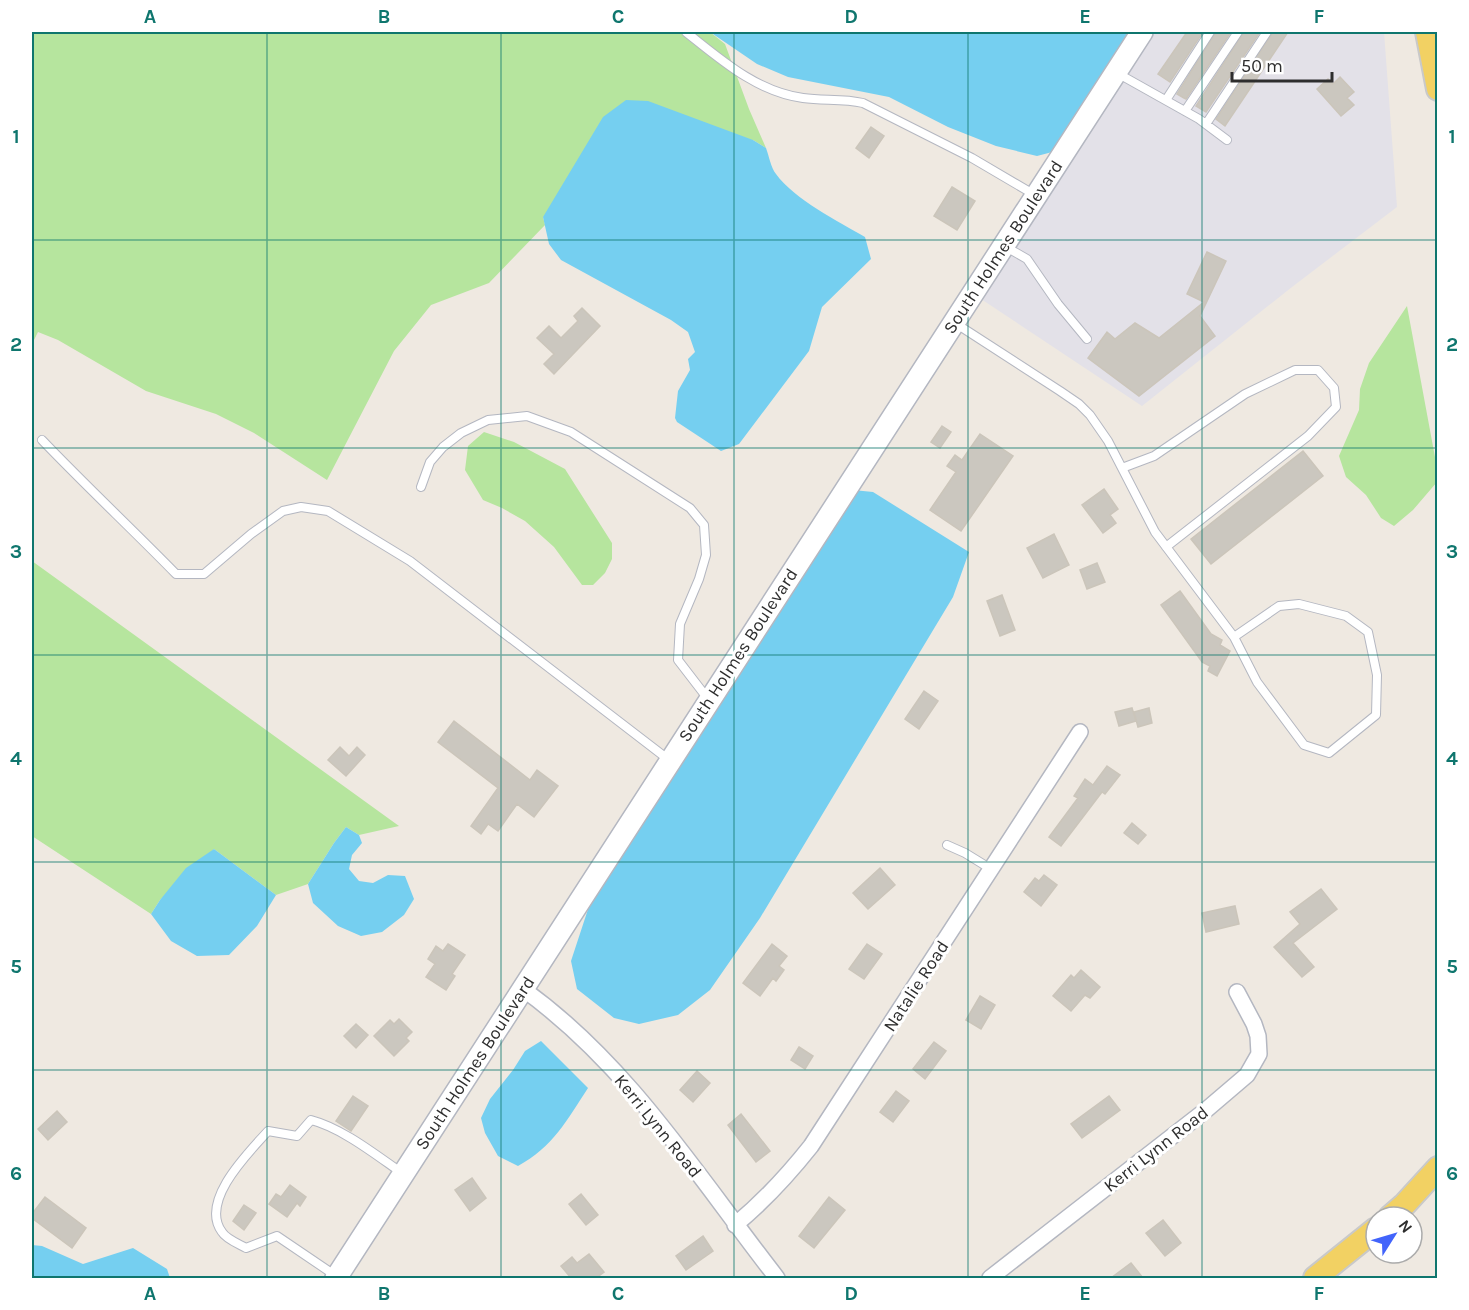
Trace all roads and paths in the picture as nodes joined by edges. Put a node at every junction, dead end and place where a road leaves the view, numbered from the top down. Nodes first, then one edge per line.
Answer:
1 (686, 32) edge
2 (1142, 32) edge
3 (1210, 32) edge
4 (1238, 32) edge
5 (1267, 32) edge
6 (1427, 32) edge
7 (1115, 72) junction
8 (1437, 89) edge
9 (1166, 100) junction
10 (1185, 111) junction
11 (1206, 124) junction
12 (1227, 140) dead end
13 (1036, 196) junction
14 (1004, 245) junction
15 (954, 323) junction
16 (1087, 339) dead end
17 (42, 440) dead end
18 (1122, 468) junction
19 (421, 487) dead end
20 (1166, 547) junction
21 (1234, 637) junction
22 (709, 700) junction
23 (1080, 732) dead end
24 (670, 761) junction
25 (947, 845) dead end
26 (991, 869) junction
27 (523, 989) junction
28 (1237, 992) dead end
29 (1437, 1168) edge
30 (404, 1174) junction
31 (1404, 1205) edge
32 (735, 1225) junction
33 (1364, 1239) edge
34 (337, 1278) edge
35 (777, 1278) edge
36 (990, 1278) edge
37 (1315, 1278) edge

1 - 13 lane
2 - 7 main road, South Holmes Boulevard
3 - 9 lane
4 - 10 lane
5 - 11 lane
6 - 8 main road
7 - 9 lane
7 - 13 main road, South Holmes Boulevard
9 - 10 lane
10 - 11 lane
11 - 12 lane
13 - 14 main road, South Holmes Boulevard
14 - 15 main road, South Holmes Boulevard
14 - 16 lane
15 - 18 lane
15 - 22 main road, South Holmes Boulevard
17 - 24 lane
18 - 20 lane
18 - 20 lane
19 - 22 lane
20 - 21 lane
21 - 21 lane
22 - 24 main road, South Holmes Boulevard
23 - 26 street, Natalie Road
24 - 27 main road, South Holmes Boulevard
25 - 26 lane
26 - 32 street, Natalie Road
27 - 30 main road, South Holmes Boulevard
27 - 32 street, Kerri Lynn Road
28 - 36 street, Kerri Lynn Road
29 - 31 main road
30 - 34 main road, South Holmes Boulevard
30 - 34 lane
32 - 35 street, Kerri Lynn Road
33 - 37 main road

